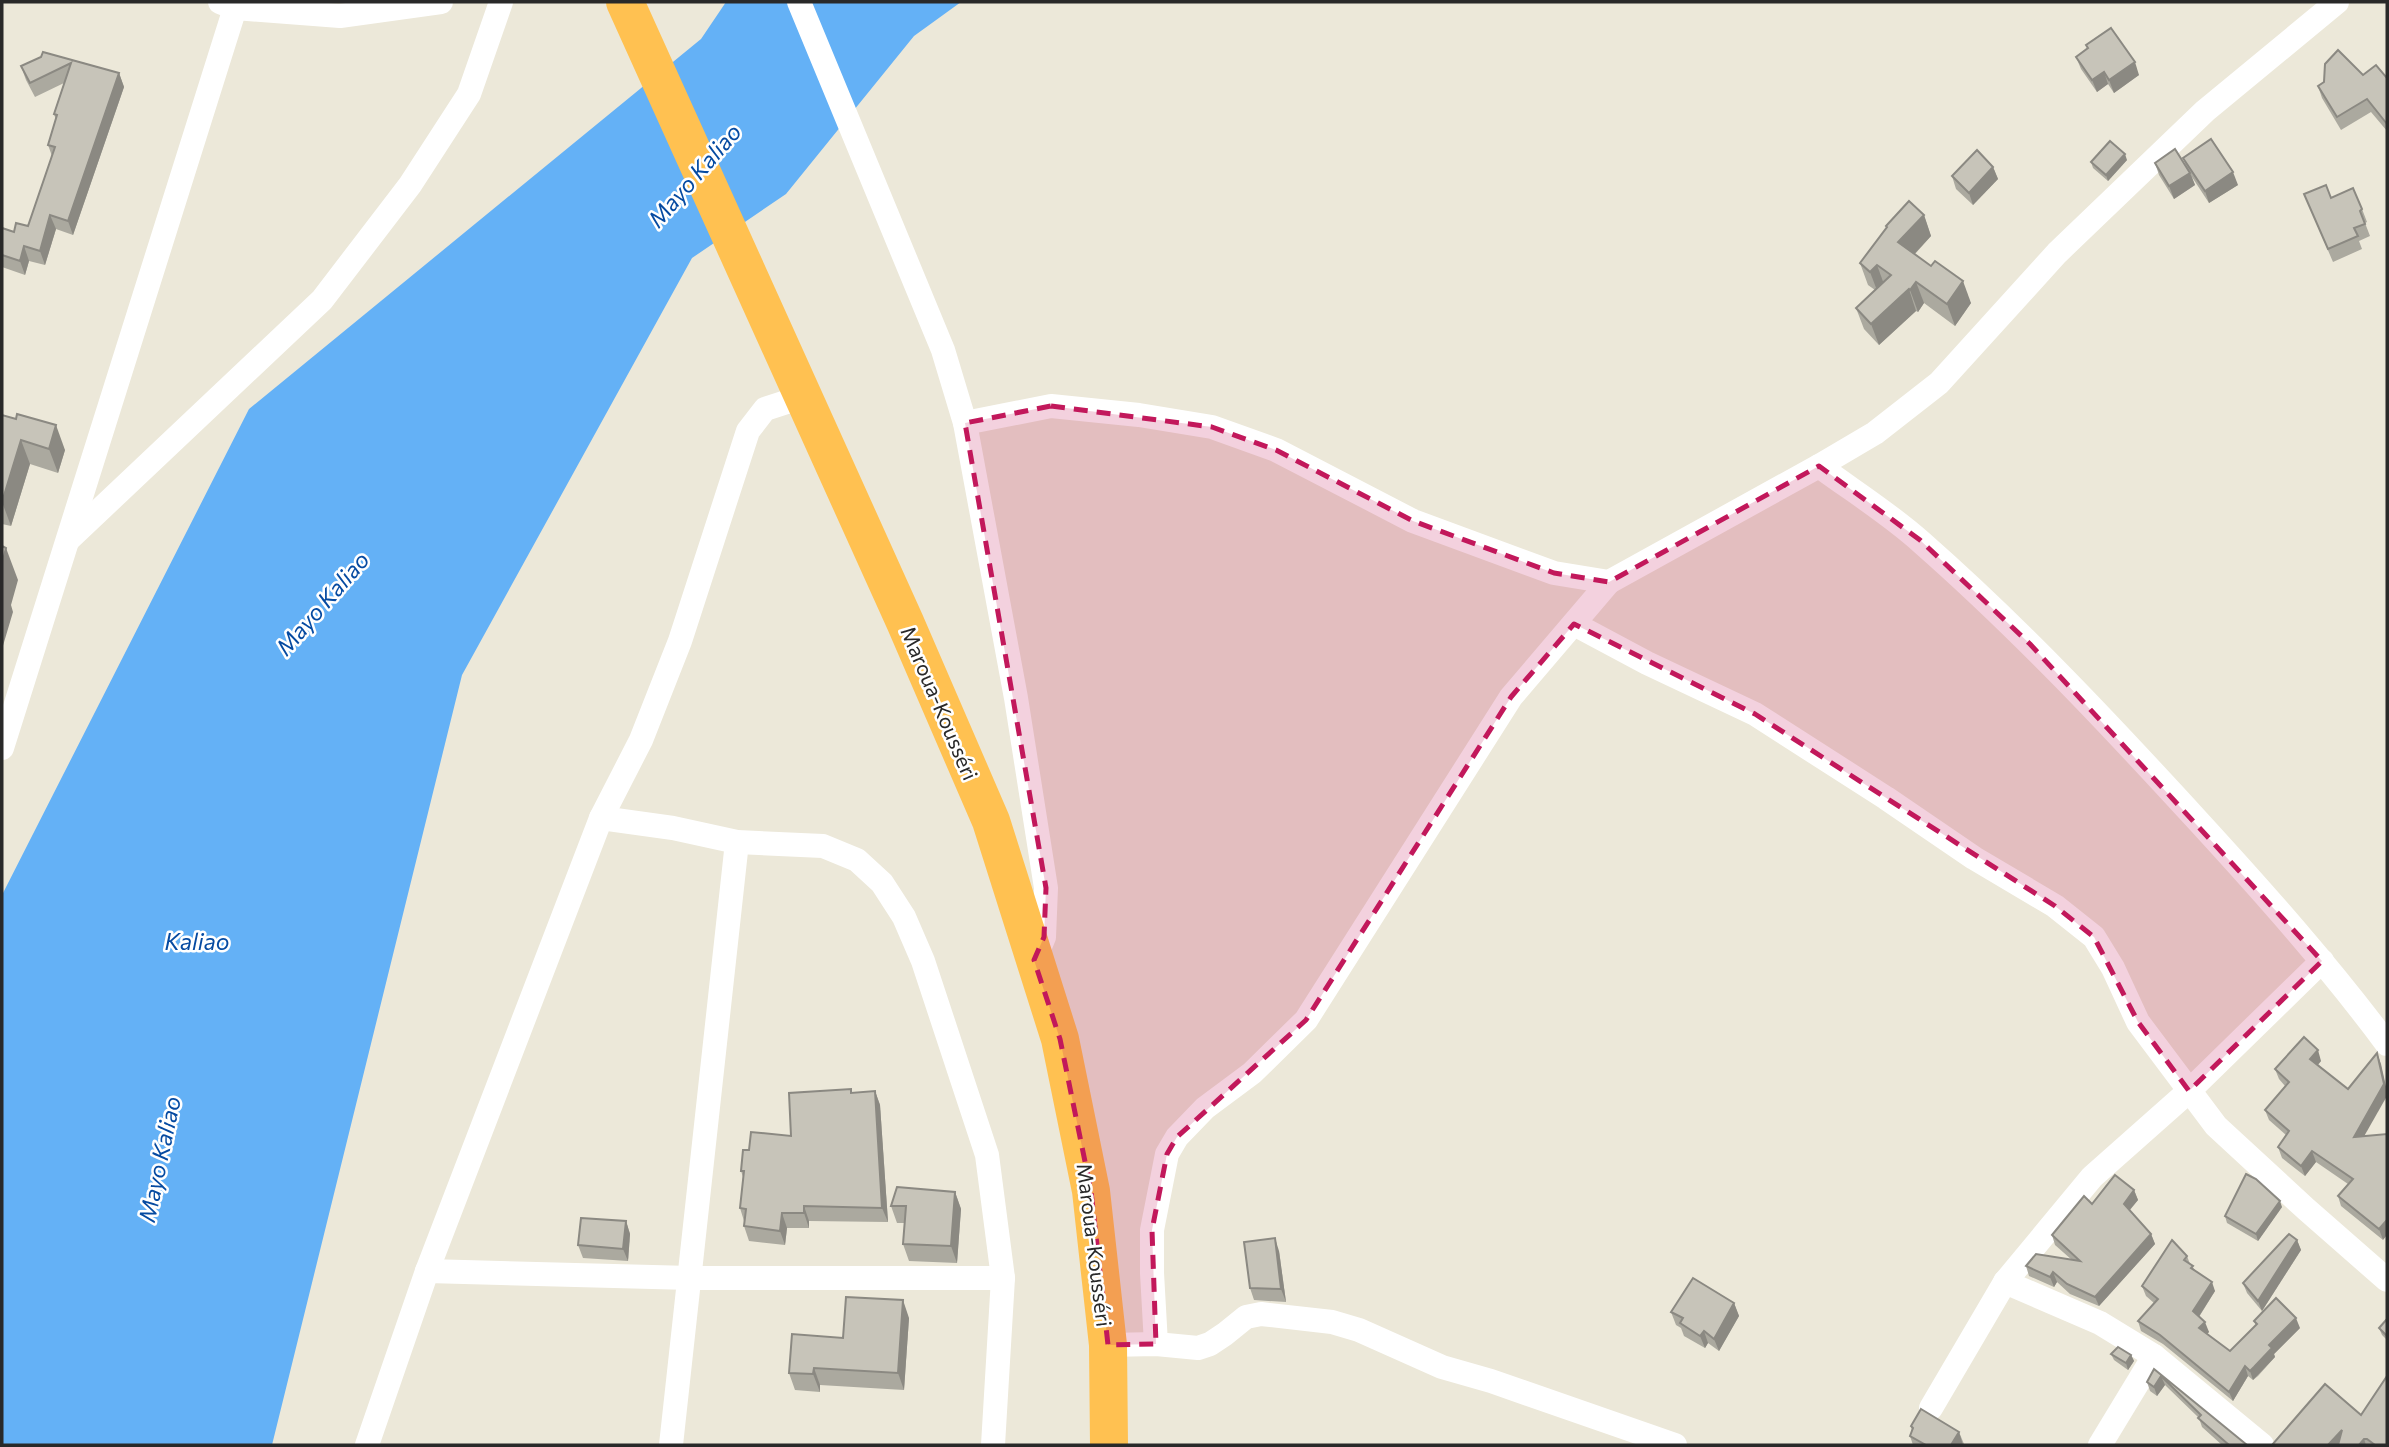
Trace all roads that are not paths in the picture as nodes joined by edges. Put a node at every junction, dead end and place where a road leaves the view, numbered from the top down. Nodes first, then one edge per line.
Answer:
1 (441, 2) edge
2 (501, 2) edge
3 (625, 2) edge
4 (799, 2) edge
5 (2337, 2) edge
6 (229, 4) edge
7 (802, 397) junction
8 (965, 423) junction
9 (1819, 466) junction
10 (66, 542) junction
11 (1609, 582) junction
12 (1574, 624) junction
13 (2, 748) edge
14 (601, 818) junction
15 (737, 842) junction
16 (1034, 960) junction
17 (2322, 961) junction
18 (2387, 1044) edge
19 (2189, 1091) junction
20 (427, 1271) junction
21 (691, 1278) junction
22 (1003, 1278) junction
23 (2387, 1280) edge
24 (2005, 1282) junction
25 (1156, 1344) junction
26 (1108, 1345) junction
27 (2154, 1356) junction
28 (1931, 1408) dead end
29 (367, 1445) edge
30 (671, 1445) edge
31 (993, 1445) edge
32 (1109, 1445) edge
33 (1675, 1445) edge
34 (2100, 1445) edge
35 (2262, 1445) edge

1 - 6 street
2 - 10 street
3 - 7 highway, Maroua-Kousséri
4 - 8 street
5 - 9 street
6 - 10 street
7 - 14 street
7 - 16 highway, Maroua-Kousséri
8 - 11 street
8 - 16 street
9 - 11 street
9 - 17 street
10 - 13 street
11 - 12 street
12 - 19 street
12 - 25 street
14 - 15 street
14 - 20 street
15 - 21 street
15 - 22 street
16 - 26 highway, Maroua-Kousséri
17 - 18 street
17 - 19 street
19 - 23 street
19 - 24 street
20 - 21 street
20 - 29 street
21 - 22 street
21 - 30 street
22 - 31 street
24 - 27 street
24 - 28 street
25 - 26 street
25 - 33 street
26 - 32 highway, Maroua-Kousséri
27 - 34 street
27 - 35 street

